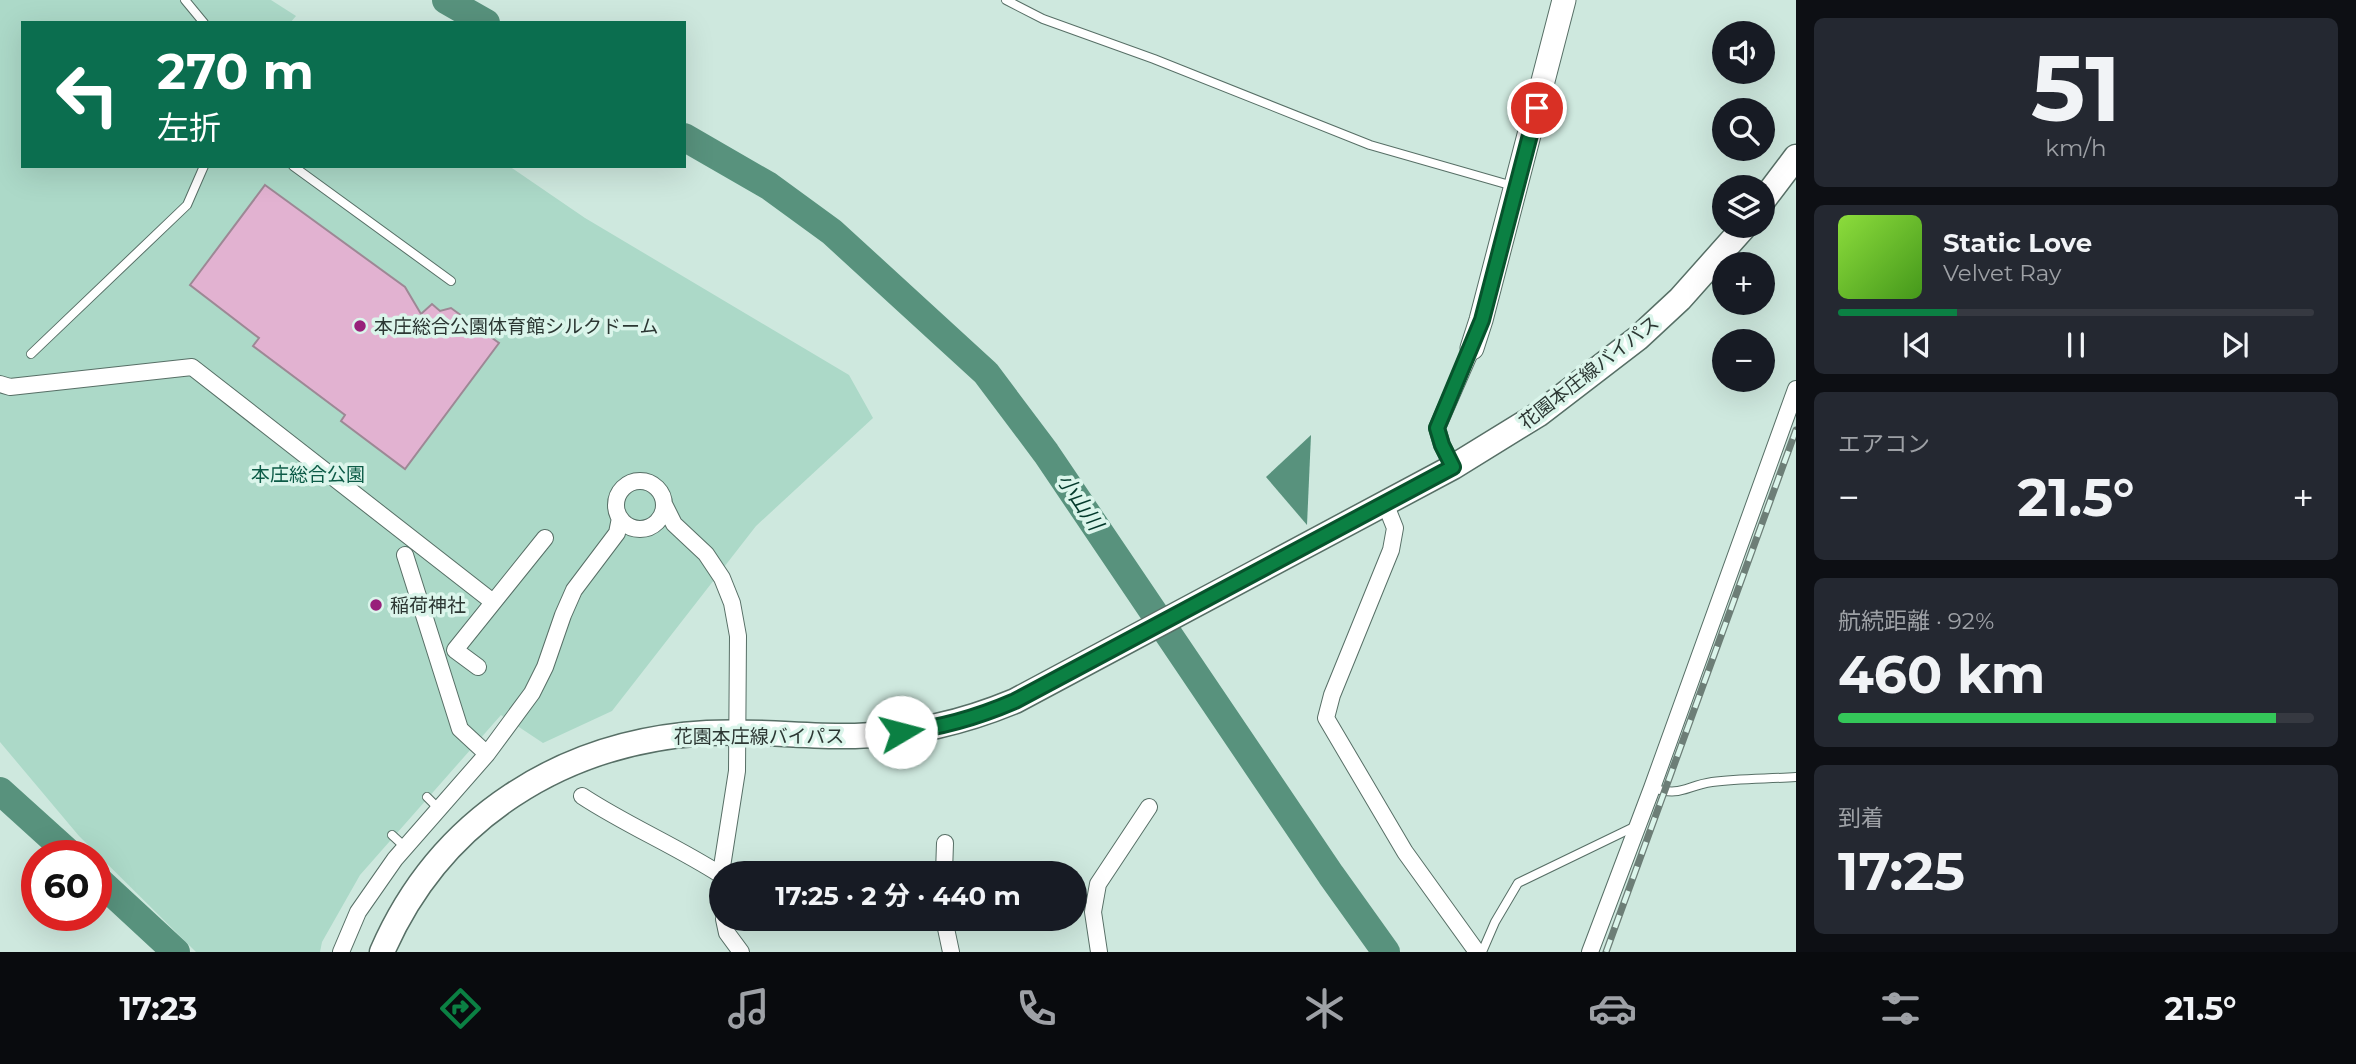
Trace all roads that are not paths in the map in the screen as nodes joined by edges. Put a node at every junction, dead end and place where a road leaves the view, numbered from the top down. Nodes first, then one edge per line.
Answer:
1 (185, 0) edge
2 (1006, 0) edge
3 (1564, 0) edge
4 (202, 21) edge
5 (1796, 157) edge
6 (203, 168) edge
7 (296, 168) edge
8 (1775, 185) edge
9 (1515, 187) junction
10 (1734, 238) edge
11 (451, 281) dead end
12 (1472, 348) joint
13 (31, 354) dead end
14 (0, 384) edge
15 (1796, 389) edge
16 (1453, 467) junction
17 (1385, 503) junction
18 (664, 504) junction
19 (674, 524) junction
20 (654, 525) junction
21 (622, 526) junction
22 (545, 538) dead end
23 (405, 555) dead end
24 (493, 602) junction
25 (478, 667) dead end
26 (739, 733) junction
27 (487, 754) junction
28 (1796, 778) edge
29 (1652, 788) junction
30 (582, 796) dead end
31 (1149, 807) dead end
32 (1638, 825) junction
33 (392, 835) dead end
34 (946, 843) dead end
35 (405, 847) junction
36 (723, 861) edge
37 (945, 861) edge
38 (709, 867) edge
39 (727, 931) edge
40 (947, 931) edge
41 (341, 952) edge
42 (382, 952) edge
43 (741, 952) edge
44 (951, 952) edge
45 (1099, 952) edge
46 (1479, 952) edge
47 (1590, 952) edge

1 - 4 lane
2 - 9 lane
3 - 9 street
5 - 8 main road
6 - 13 lane
7 - 11 lane
9 - 12 street
10 - 16 main road, 花園本庄線バイパス
12 - 16 street
14 - 24 street
15 - 29 street
16 - 17 main road, 花園本庄線バイパス
17 - 26 main road, 花園本庄線バイパス
17 - 46 street
18 - 19 street
18 - 20 street
18 - 21 street
19 - 20 street
19 - 26 street
20 - 21 street
21 - 27 street
22 - 24 street
23 - 27 street
24 - 25 street
26 - 36 street
26 - 42 main road, 花園本庄線バイパス
27 - 35 street
28 - 29 lane
29 - 32 street
30 - 38 street
31 - 45 street
32 - 46 lane
32 - 47 street
33 - 35 lane
34 - 37 street
35 - 41 street
39 - 43 street
40 - 44 street

